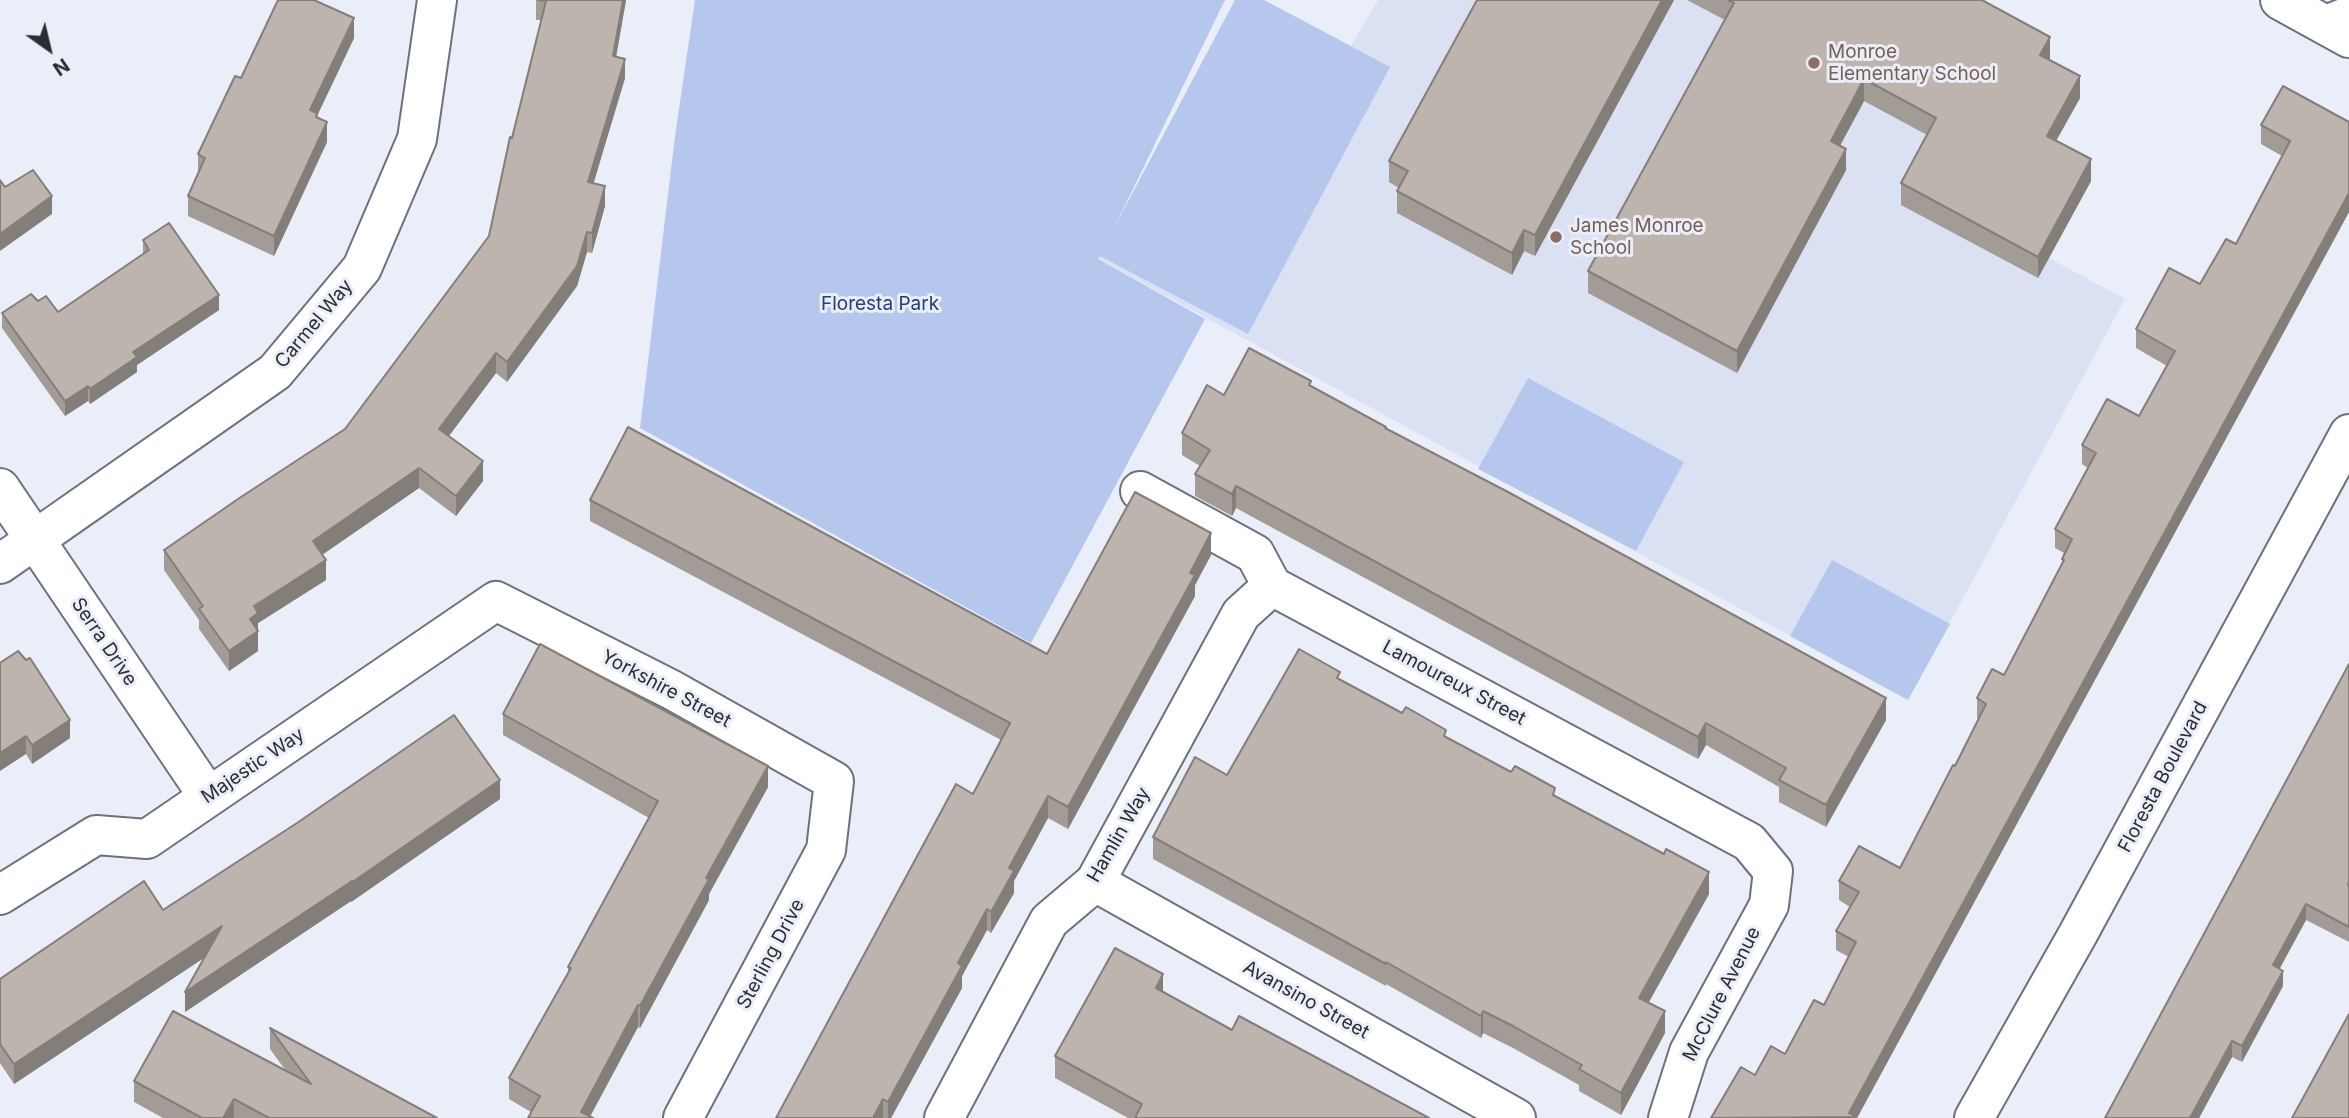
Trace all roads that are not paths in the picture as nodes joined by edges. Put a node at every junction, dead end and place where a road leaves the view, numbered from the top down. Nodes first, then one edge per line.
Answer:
1 (436, 0) edge
2 (2280, 0) edge
3 (2341, 26) edge
4 (2349, 434) edge
5 (0, 488) edge
6 (1140, 491) edge
7 (36, 540) junction
8 (0, 564) edge
9 (1272, 586) junction
10 (496, 601) joint
11 (834, 781) joint
12 (208, 796) junction
13 (1773, 871) joint
14 (1095, 882) junction
15 (0, 895) edge
16 (683, 1118) edge
17 (944, 1118) edge
18 (1516, 1118) edge
19 (1668, 1118) edge
20 (1974, 1118) edge

1 - 7 street, Carmel Way
2 - 3 street
4 - 20 street, Floresta Boulevard
5 - 7 street, Serra Drive
6 - 9 street
7 - 8 street, Carmel Way
7 - 12 street, Serra Drive
9 - 13 street, Lamoureux Street
9 - 14 street, Hamlin Way
10 - 11 street, Yorkshire Street
10 - 12 street, Majestic Way
11 - 16 street, Sterling Drive
12 - 15 street, Majestic Way
13 - 19 street, McClure Avenue
14 - 17 street, Hamlin Way
14 - 18 street, Avansino Street

